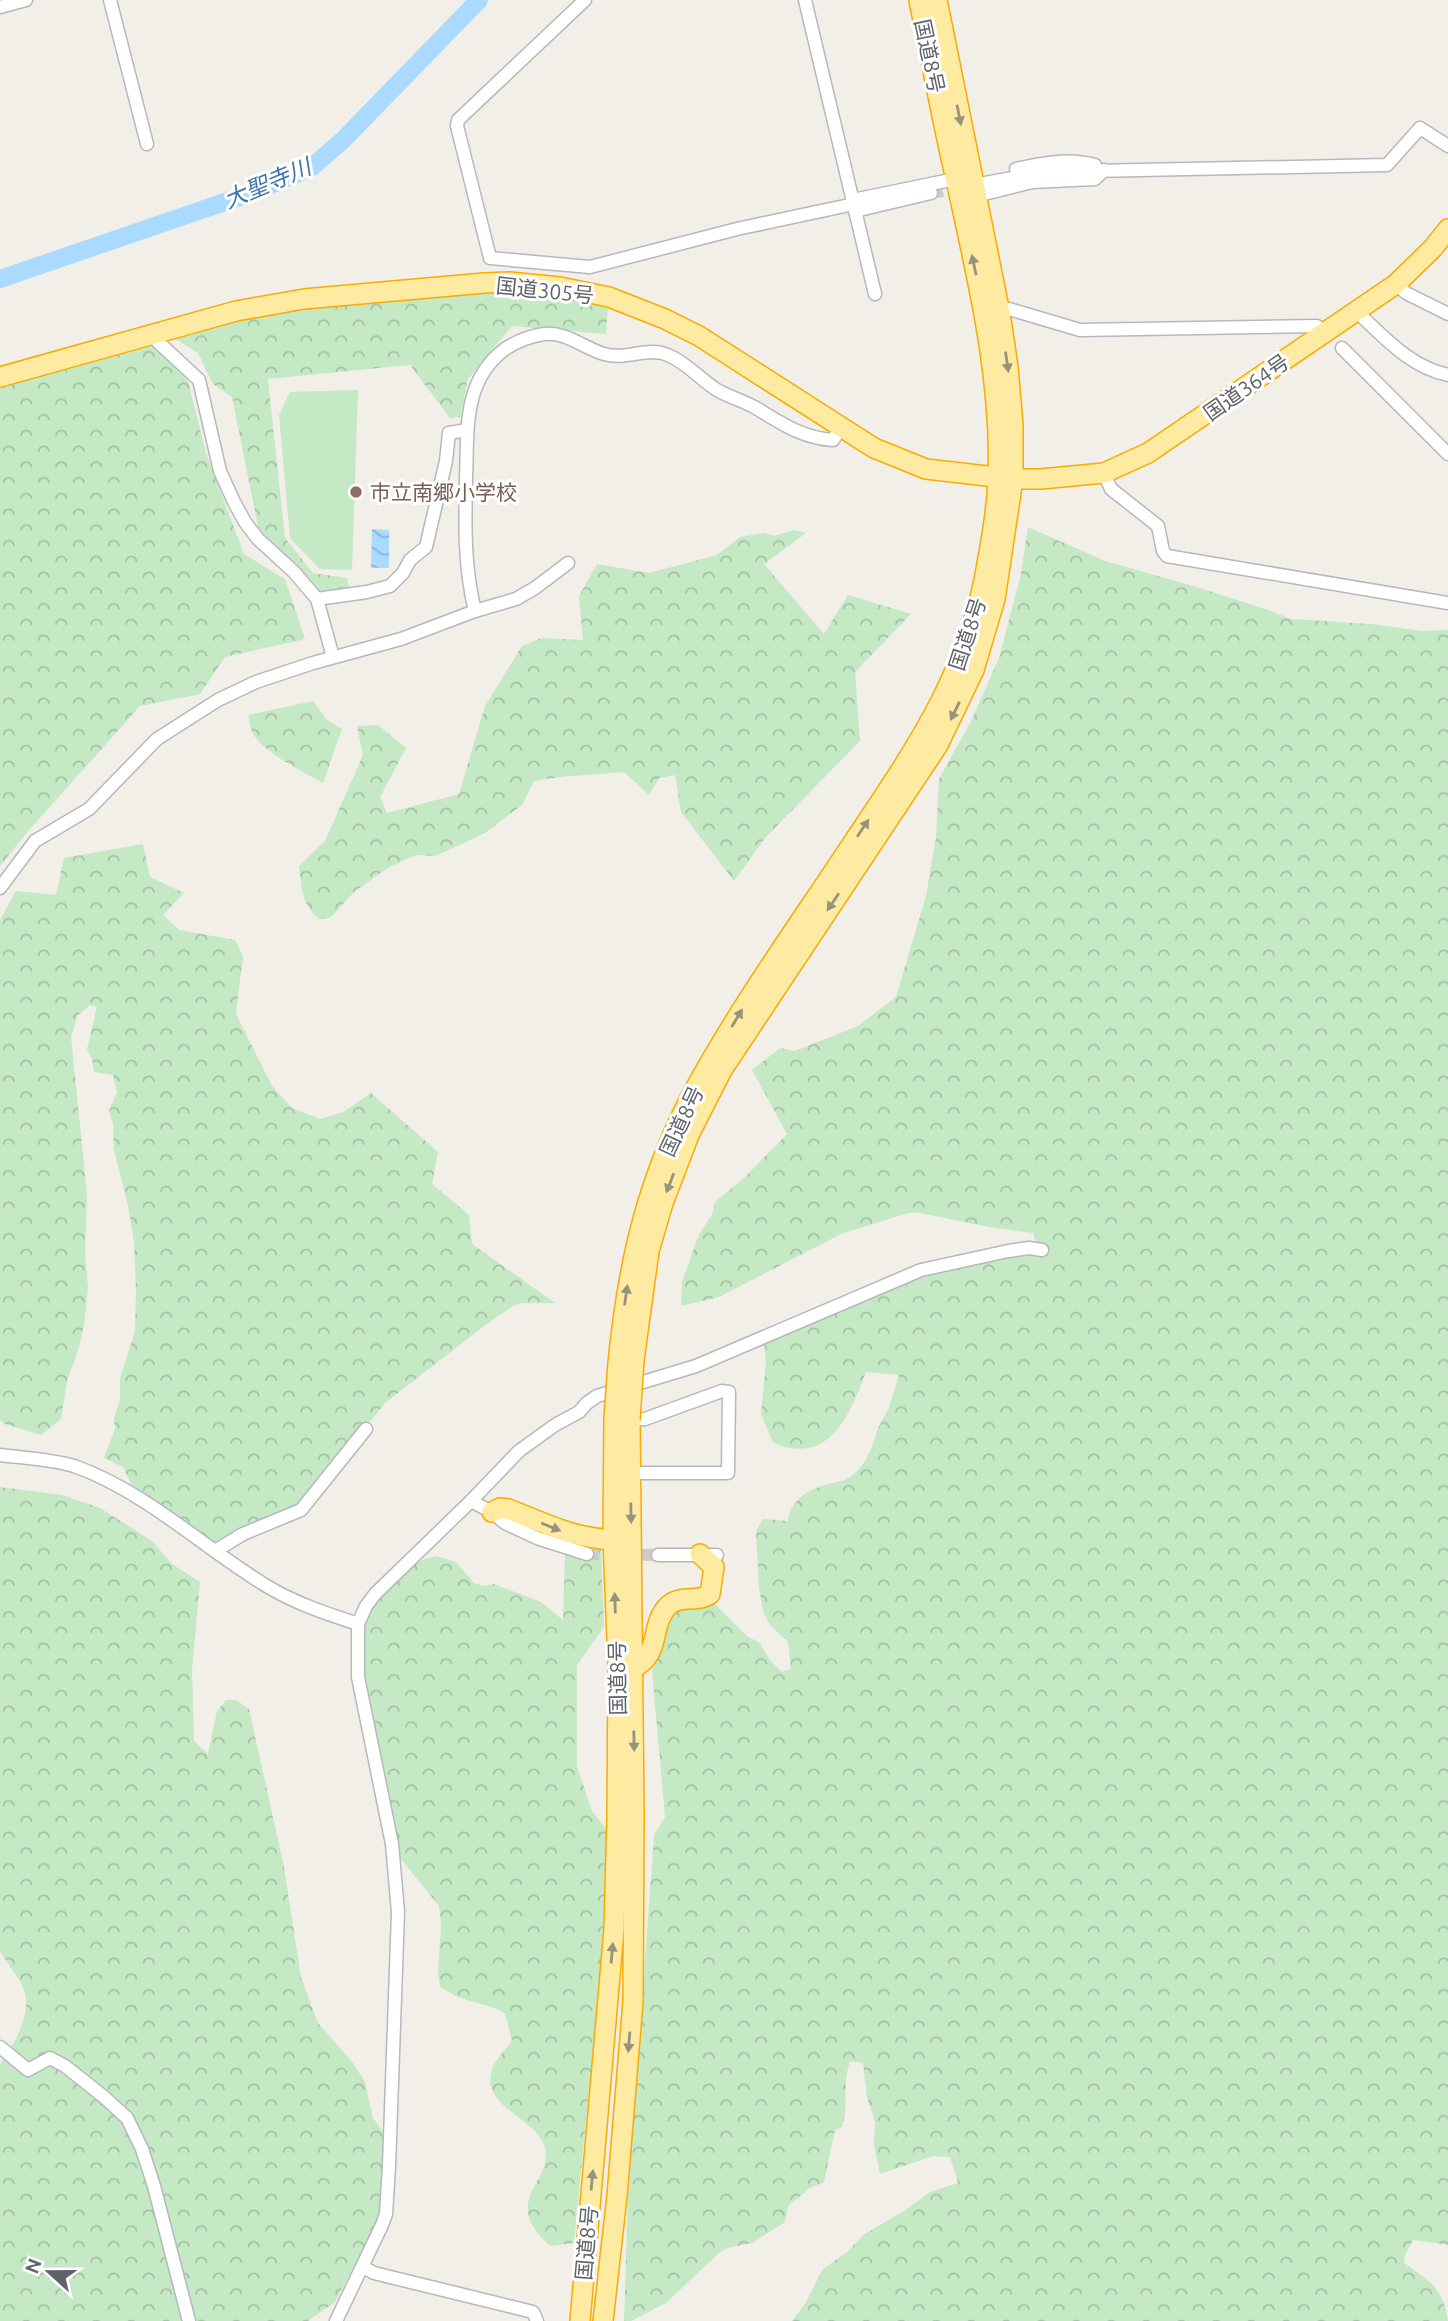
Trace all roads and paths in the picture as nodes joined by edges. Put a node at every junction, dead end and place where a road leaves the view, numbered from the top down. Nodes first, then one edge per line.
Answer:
1 (26, 0) edge
2 (110, 0) edge
3 (585, 0) edge
4 (805, 0) edge
5 (919, 0) edge
6 (937, 0) edge
7 (0, 7) edge
8 (148, 144) dead end
9 (1448, 146) edge
10 (1104, 170) junction
11 (972, 184) junction
12 (931, 193) tunnel mouth
13 (854, 205) junction
14 (1448, 229) edge
15 (1396, 284) junction
16 (875, 293) dead end
17 (1356, 311) junction
18 (1000, 313) junction
19 (1448, 314) edge
20 (159, 333) junction
21 (1324, 333) junction
22 (1342, 348) dead end
23 (1448, 375) edge
24 (0, 377) edge
25 (841, 427) junction
26 (467, 430) junction
27 (1448, 454) edge
28 (1104, 473) junction
29 (1006, 479) junction
30 (568, 562) dead end
31 (317, 599) junction
32 (1448, 603) edge
33 (475, 611) junction
34 (333, 657) junction
35 (0, 888) edge
36 (1042, 1250) dead end
37 (622, 1420) junction
38 (366, 1429) dead end
39 (0, 1455) edge
40 (631, 1473) junction
41 (471, 1501) junction
42 (492, 1512) junction
43 (613, 1540) junction
44 (215, 1551) junction
45 (587, 1554) tunnel mouth
46 (709, 1554) joint
47 (658, 1555) tunnel mouth
48 (358, 1624) junction
49 (633, 1669) junction
50 (0, 2047) edge
51 (617, 2196) junction
52 (363, 2267) junction
53 (189, 2321) edge
54 (336, 2321) edge
55 (537, 2321) edge
56 (579, 2321) edge
57 (603, 2321) edge
58 (613, 2321) edge

1 - 7 street
2 - 8 street
3 - 13 street
4 - 13 street
5 - 11 highway, 国道8号
6 -> 11 highway, 国道8号
9 - 10 street
10 - 11 street
10 - 11 street
11 - 13 street
11 - 18 highway, 国道8号
29 -> 11 highway, 国道8号
12 - 13 street
13 - 16 street
14 - 15 highway, 国道364号
15 - 17 highway, 国道364号
15 - 19 street
17 - 21 highway, 国道364号
17 - 23 street
18 - 21 street
18 -> 29 highway, 国道8号
20 - 24 highway, 国道305号
20 - 25 highway, 国道305号
20 - 31 street
21 - 28 highway, 国道364号
22 - 27 street
25 - 26 street
25 - 29 highway, 国道305号
26 - 31 street
26 - 33 street
28 - 29 highway, 国道364号
28 - 32 street
29 - 37 highway, 国道8号, bridge
30 - 33 street
31 - 34 street
33 - 34 street
34 - 35 street
36 - 41 street
37 - 40 highway, 国道8号
37 - 40 street
37 - 43 highway, 国道8号
38 - 44 street
39 - 44 street
40 -> 49 highway, 国道8号
41 - 42 street
41 - 48 street
42 -> 43 highway
42 - 45 street
56 -> 43 highway, 国道8号
44 - 48 street
46 - 47 street
46 - 49 highway
48 - 52 street
49 -> 51 highway, 国道8号
50 - 53 street
51 - 57 highway, 国道8号
51 - 58 highway
52 - 54 street
52 - 55 street

